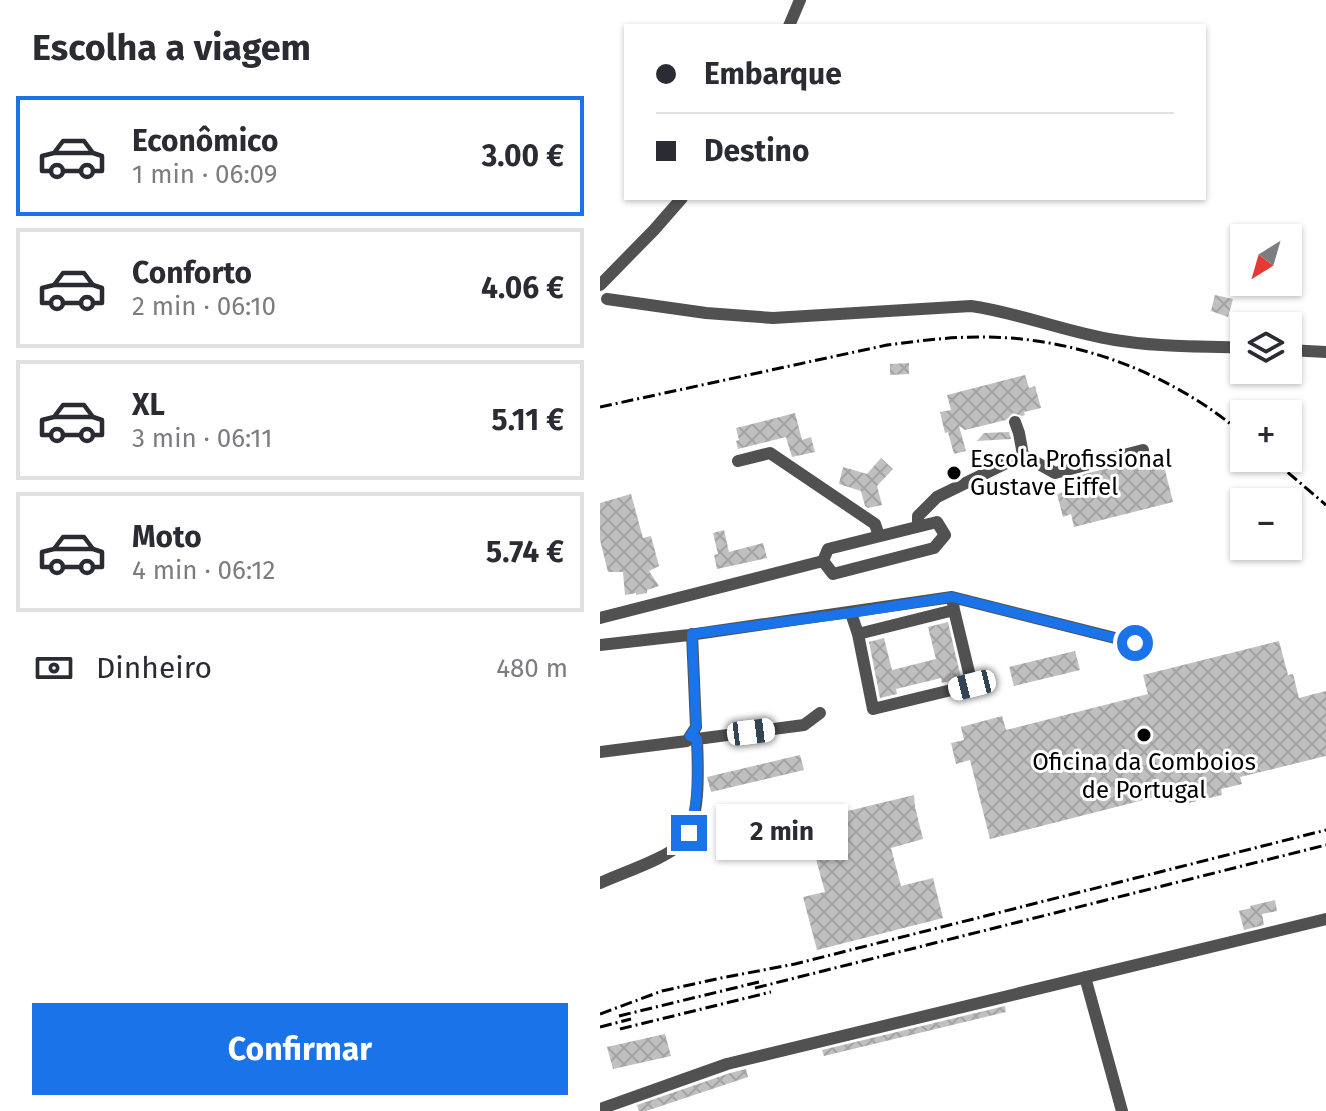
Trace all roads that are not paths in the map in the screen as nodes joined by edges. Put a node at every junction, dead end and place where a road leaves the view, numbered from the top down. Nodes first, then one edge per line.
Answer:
1 (800, 0) edge
2 (790, 24) edge
3 (680, 200) edge
4 (600, 285) edge
5 (603, 305) edge
6 (1230, 347) edge
7 (1302, 351) edge
8 (1326, 352) edge
9 (1015, 422) dead end
10 (1143, 450) dead end
11 (1023, 455) junction
12 (738, 461) dead end
13 (918, 526) junction
14 (879, 536) junction
15 (823, 561) junction
16 (953, 603) junction
17 (851, 613) junction
18 (600, 618) edge
19 (692, 634) junction
20 (858, 634) junction
21 (1135, 643) dead end
22 (600, 645) edge
23 (820, 713) dead end
24 (693, 738) junction
25 (600, 752) edge
26 (600, 883) edge
27 (1326, 919) edge
28 (1085, 977) junction
29 (600, 1109) edge
30 (1122, 1111) edge

1 - 2 street
3 - 4 street
4 - 5 street
5 - 6 street
7 - 8 street
9 - 11 street
10 - 11 street
11 - 13 street
12 - 14 street
13 - 14 street
13 - 15 street
14 - 15 street
15 - 18 street
16 - 17 street
16 - 20 street
16 - 20 street
16 - 21 street
17 - 19 street
17 - 20 street
19 - 22 street
19 - 24 street
23 - 24 street
24 - 25 street
24 - 26 street
27 - 28 street
28 - 29 street
28 - 30 street

